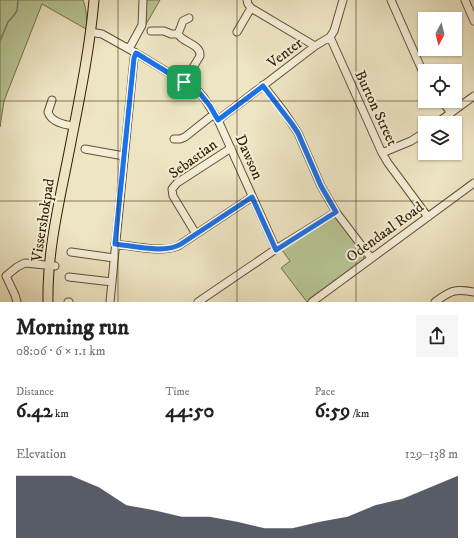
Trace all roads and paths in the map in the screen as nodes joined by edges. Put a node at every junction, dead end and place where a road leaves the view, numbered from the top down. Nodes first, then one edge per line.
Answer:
1 (87, 0) edge
2 (94, 0) edge
3 (143, 0) edge
4 (343, 0) edge
5 (391, 0) edge
6 (465, 0) edge
7 (248, 3) edge
8 (189, 18) dead end
9 (474, 21) edge
10 (90, 28) junction
11 (151, 31) dead end
12 (236, 32) dead end
13 (178, 34) junction
14 (330, 37) junction
15 (315, 46) junction
16 (129, 49) junction
17 (136, 53) junction
18 (419, 64) edge
19 (184, 82) junction
20 (263, 86) junction
21 (474, 96) edge
22 (52, 100) dead end
23 (447, 108) edge
24 (451, 113) junction
25 (447, 116) edge
26 (216, 117) junction
27 (74, 126) junction
28 (418, 136) edge
29 (174, 139) dead end
30 (231, 148) junction
31 (85, 149) dead end
32 (382, 153) junction
33 (124, 156) junction
34 (474, 183) edge
35 (252, 197) junction
36 (336, 212) junction
37 (428, 217) junction
38 (196, 234) junction
39 (115, 244) junction
40 (276, 250) junction
41 (71, 252) dead end
42 (114, 258) junction
43 (371, 258) junction
44 (52, 266) junction
45 (69, 277) dead end
46 (112, 282) junction
47 (474, 292) edge
48 (17, 302) edge
49 (48, 302) edge
50 (54, 302) edge
51 (110, 302) edge
52 (198, 302) edge
53 (312, 302) edge
54 (435, 302) edge

1 - 10 main road, Vissershokpad
2 - 10 main road, Vissershokpad
3 - 16 street
4 - 14 street
5 - 18 street
6 - 9 street
7 - 12 street
7 - 15 street
8 - 13 street
10 - 16 street, Dawson
10 - 27 main road, Vissershokpad
11 - 13 street
13 - 19 street
14 - 15 street, Venter
14 - 32 street, Burton Street
15 - 20 street, Venter
16 - 17 street, Dawson
17 - 19 street, Dawson
17 - 33 street
19 - 26 street, Dawson
20 - 26 street, Venter
20 - 36 street
21 - 24 street
22 - 27 street
23 - 24 street
24 - 25 street
26 - 29 street, Venter
26 - 30 street, Dawson
27 - 44 main road, Vissershokpad
28 - 32 street
30 - 35 street, Dawson
30 - 38 street, Sebastian
31 - 33 street
32 - 37 street, Burton Street
33 - 39 street
34 - 37 street, Odendaal Road
35 - 38 street
35 - 40 street, Dawson
36 - 40 street
36 - 43 street
37 - 43 street, Odendaal Road
38 - 39 street
39 - 42 street
40 - 52 street
41 - 42 street
42 - 46 street
43 - 53 street, Odendaal Road
44 - 48 street
44 - 49 main road, Vissershokpad
44 - 50 main road, Vissershokpad
45 - 46 street
46 - 51 street
47 - 54 street

